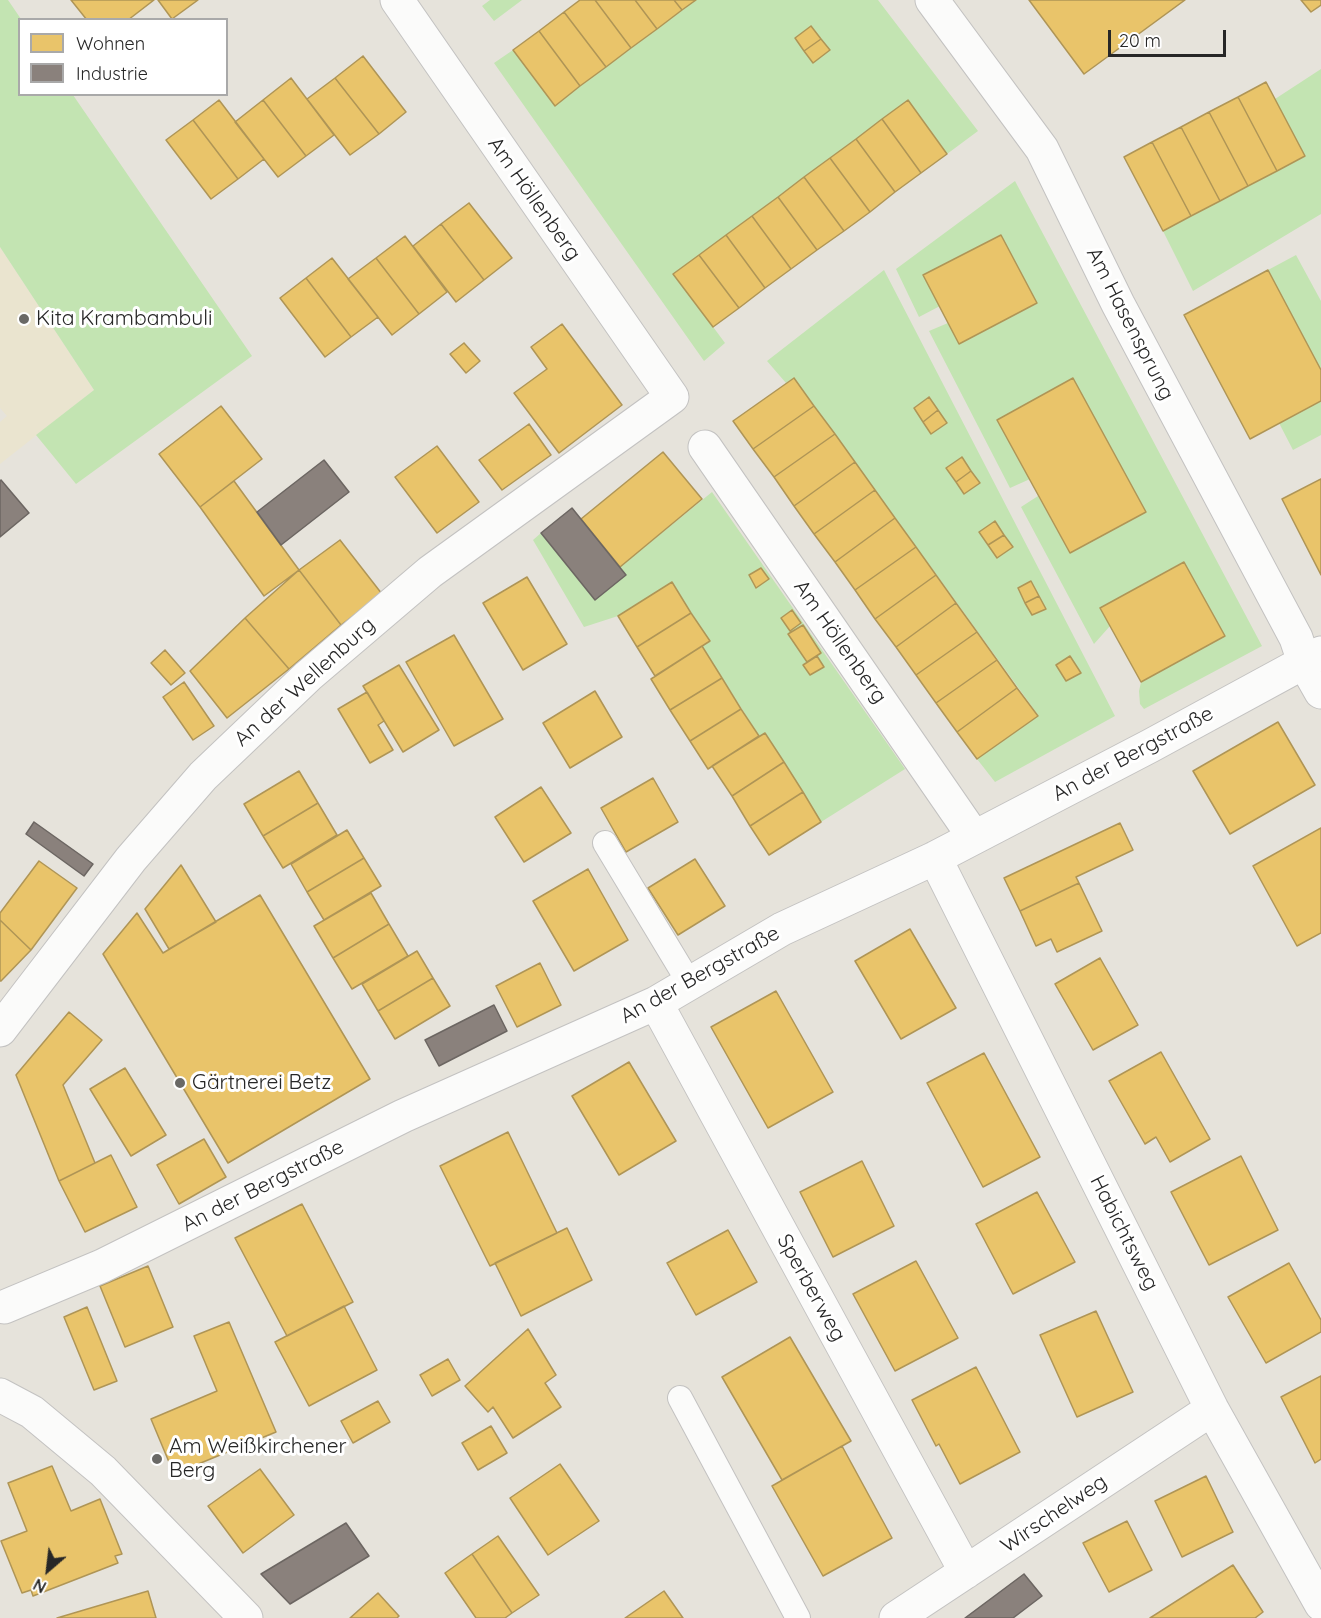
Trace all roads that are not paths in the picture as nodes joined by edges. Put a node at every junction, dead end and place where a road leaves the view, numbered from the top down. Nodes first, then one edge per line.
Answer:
1 (397, 0) edge
2 (932, 0) edge
3 (672, 397) joint
4 (705, 447) dead end
5 (1313, 657) edge
6 (1321, 692) edge
7 (974, 837) junction
8 (605, 843) dead end
9 (935, 858) junction
10 (690, 984) junction
11 (656, 1004) junction
12 (0, 1030) edge
13 (1, 1300) edge
14 (0, 1395) edge
15 (680, 1398) dead end
16 (1212, 1409) junction
17 (966, 1572) junction
18 (1321, 1604) edge
19 (246, 1618) edge
20 (798, 1618) edge
21 (896, 1618) edge

1 - 3 street, Am Höllenberg
2 - 5 street, Am Hasensprung
3 - 12 street, An der Wellenburg
4 - 7 street, Am Höllenberg
5 - 6 street, Am Hasensprung
5 - 7 street, An der Bergstraße
7 - 9 street, An der Bergstraße
8 - 10 lane
9 - 10 street, An der Bergstraße
9 - 16 street, Habichtsweg
10 - 11 street, An der Bergstraße
11 - 13 street, An der Bergstraße
11 - 17 street, Sperberweg
14 - 19 street
15 - 20 lane
16 - 17 street, Wirschelweg
16 - 18 street, Habichtsweg
17 - 21 street, Wirschelweg

